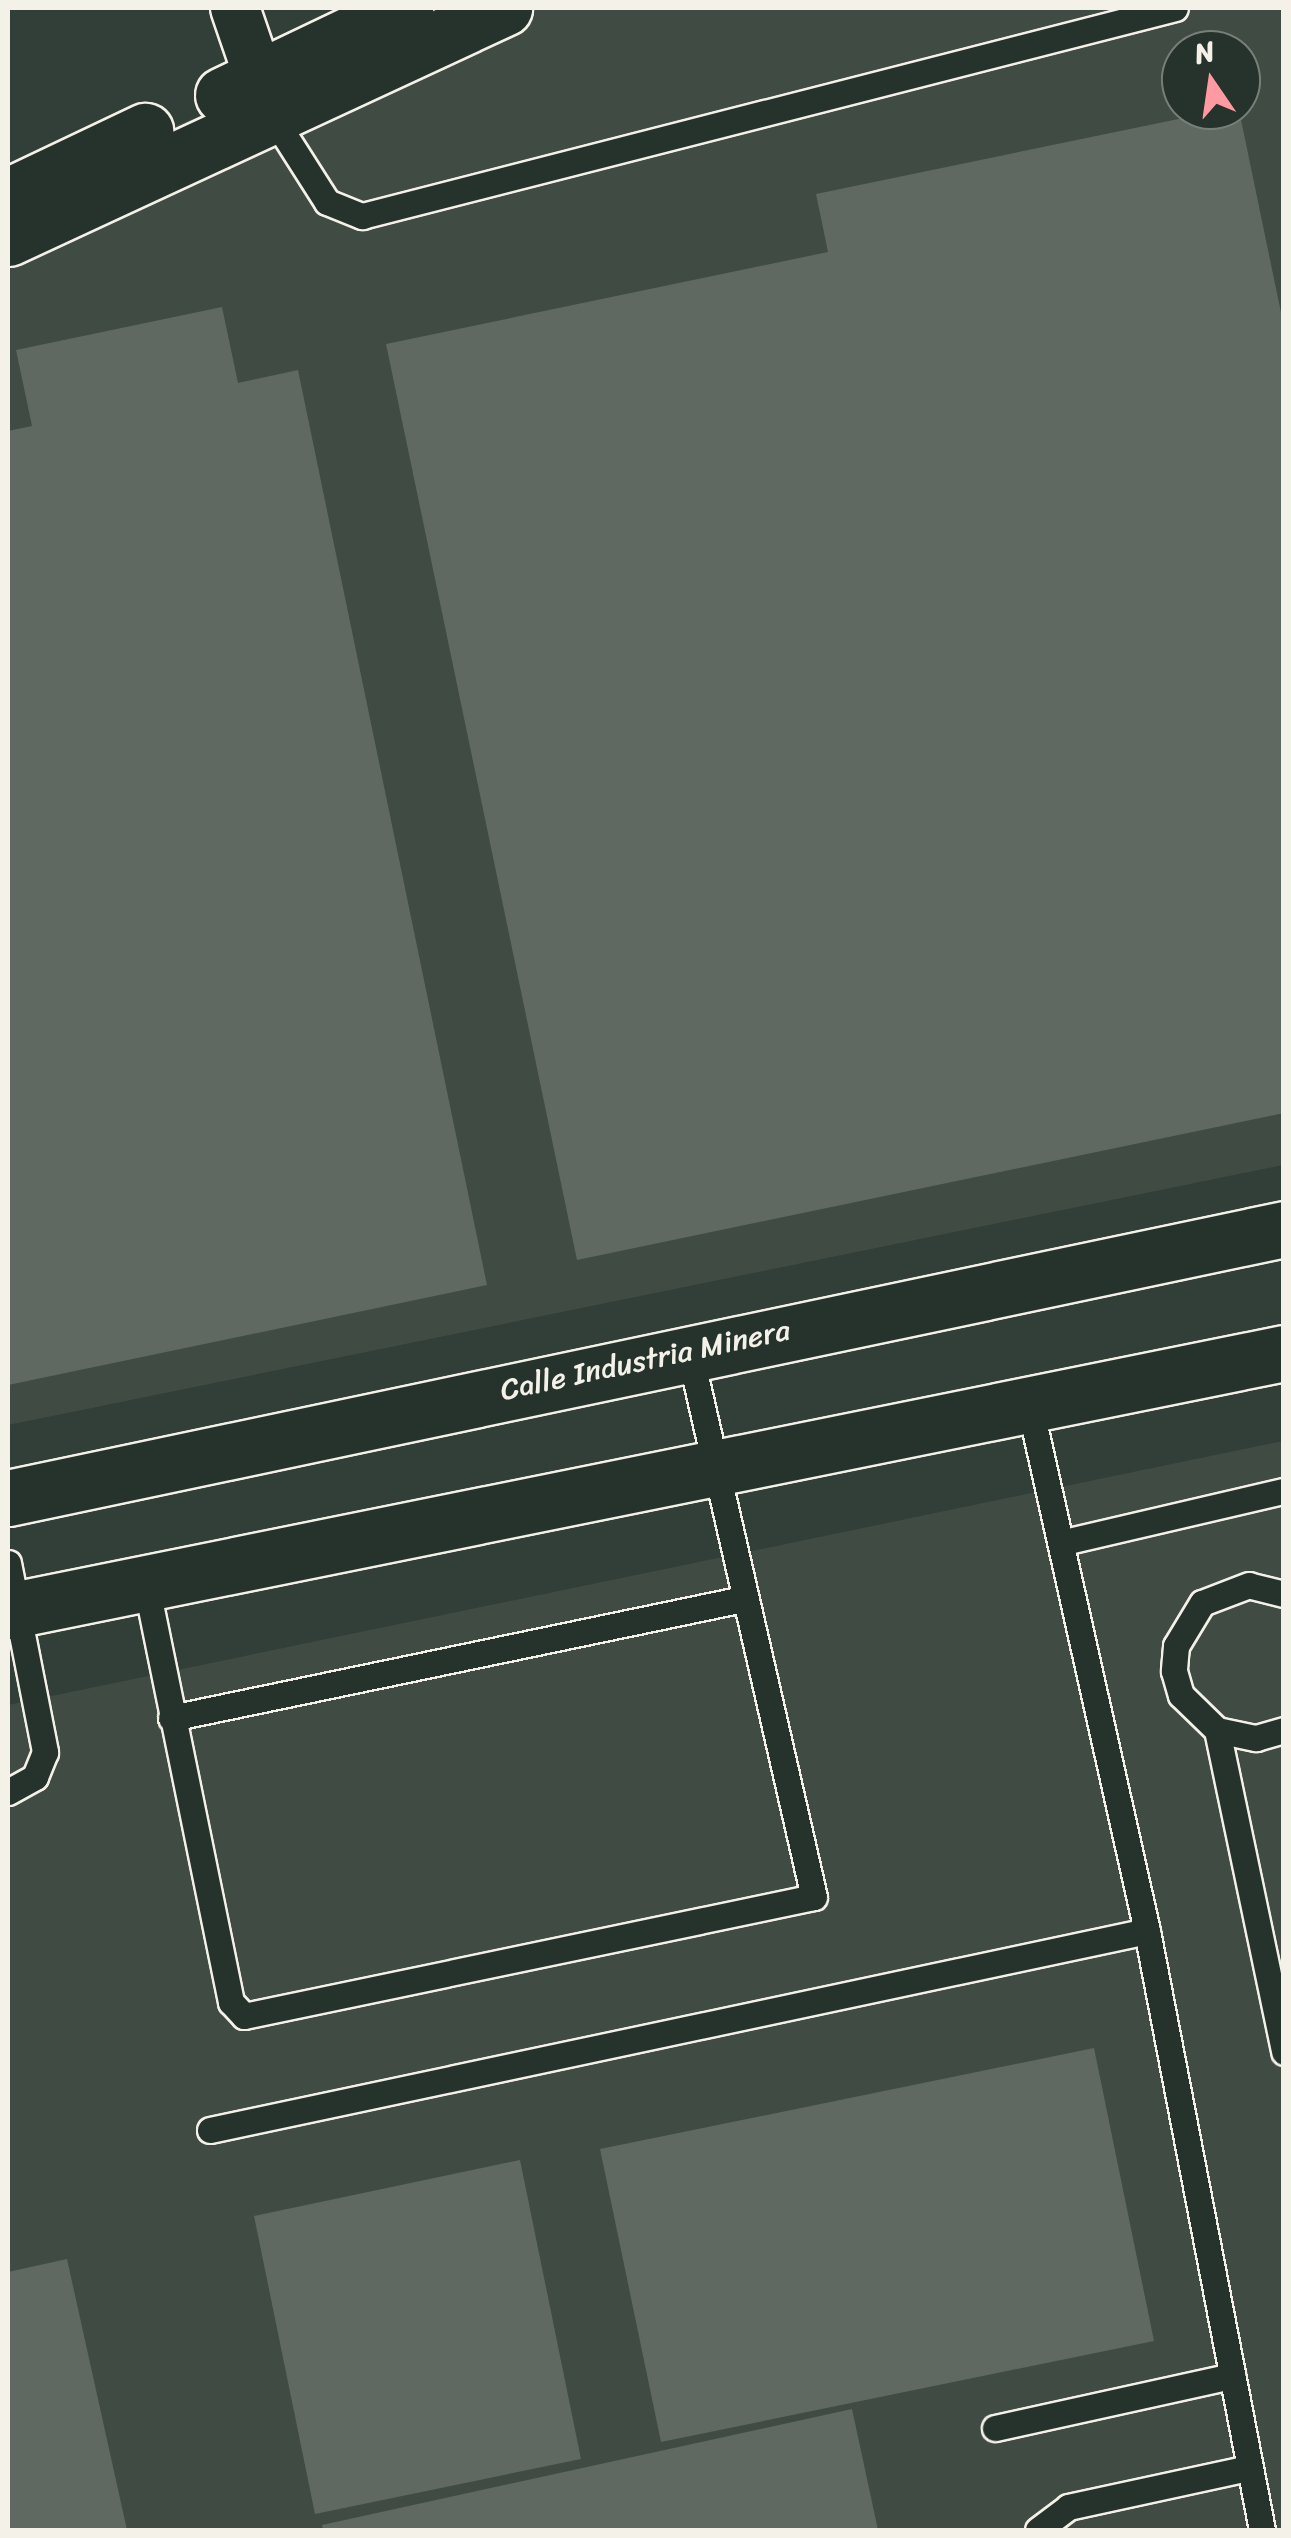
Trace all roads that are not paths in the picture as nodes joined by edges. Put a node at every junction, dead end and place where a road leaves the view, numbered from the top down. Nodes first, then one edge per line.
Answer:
1 (235, 8) edge
2 (406, 8) edge
3 (504, 8) edge
4 (1175, 8) edge
5 (264, 96) junction
6 (8, 196) edge
7 (8, 238) edge
8 (1284, 1229) edge
9 (689, 1350) junction
10 (1284, 1353) edge
11 (1030, 1407) junction
12 (714, 1466) junction
13 (1284, 1491) edge
14 (8, 1498) edge
15 (1064, 1542) junction
16 (146, 1584) junction
17 (1284, 1594) edge
18 (10, 1595) edge
19 (743, 1599) junction
20 (171, 1718) junction
21 (1216, 1730) junction
22 (1284, 1730) edge
23 (8, 1792) edge
24 (1147, 1931) junction
25 (1284, 2052) edge
26 (210, 2130) dead end
27 (1232, 2376) junction
28 (996, 2428) dead end
29 (1249, 2468) junction
30 (1038, 2530) edge
31 (1262, 2530) edge

1 - 5 street
2 - 5 main road
3 - 5 main road
4 - 5 lane
5 - 6 main road
5 - 7 main road
8 - 9 main road, Calle Industria Minera
9 - 12 lane
9 - 14 main road, Calle Industria Minera
10 - 11 main road
11 - 12 main road
11 - 15 lane
12 - 16 main road
12 - 19 lane
13 - 15 lane
15 - 24 lane
16 - 18 main road
16 - 20 lane
17 - 21 lane
18 - 23 lane
19 - 20 lane
19 - 20 lane
21 - 22 lane
21 - 25 lane
24 - 26 lane
24 - 27 lane
27 - 28 lane
27 - 29 lane
29 - 30 lane
29 - 31 lane

